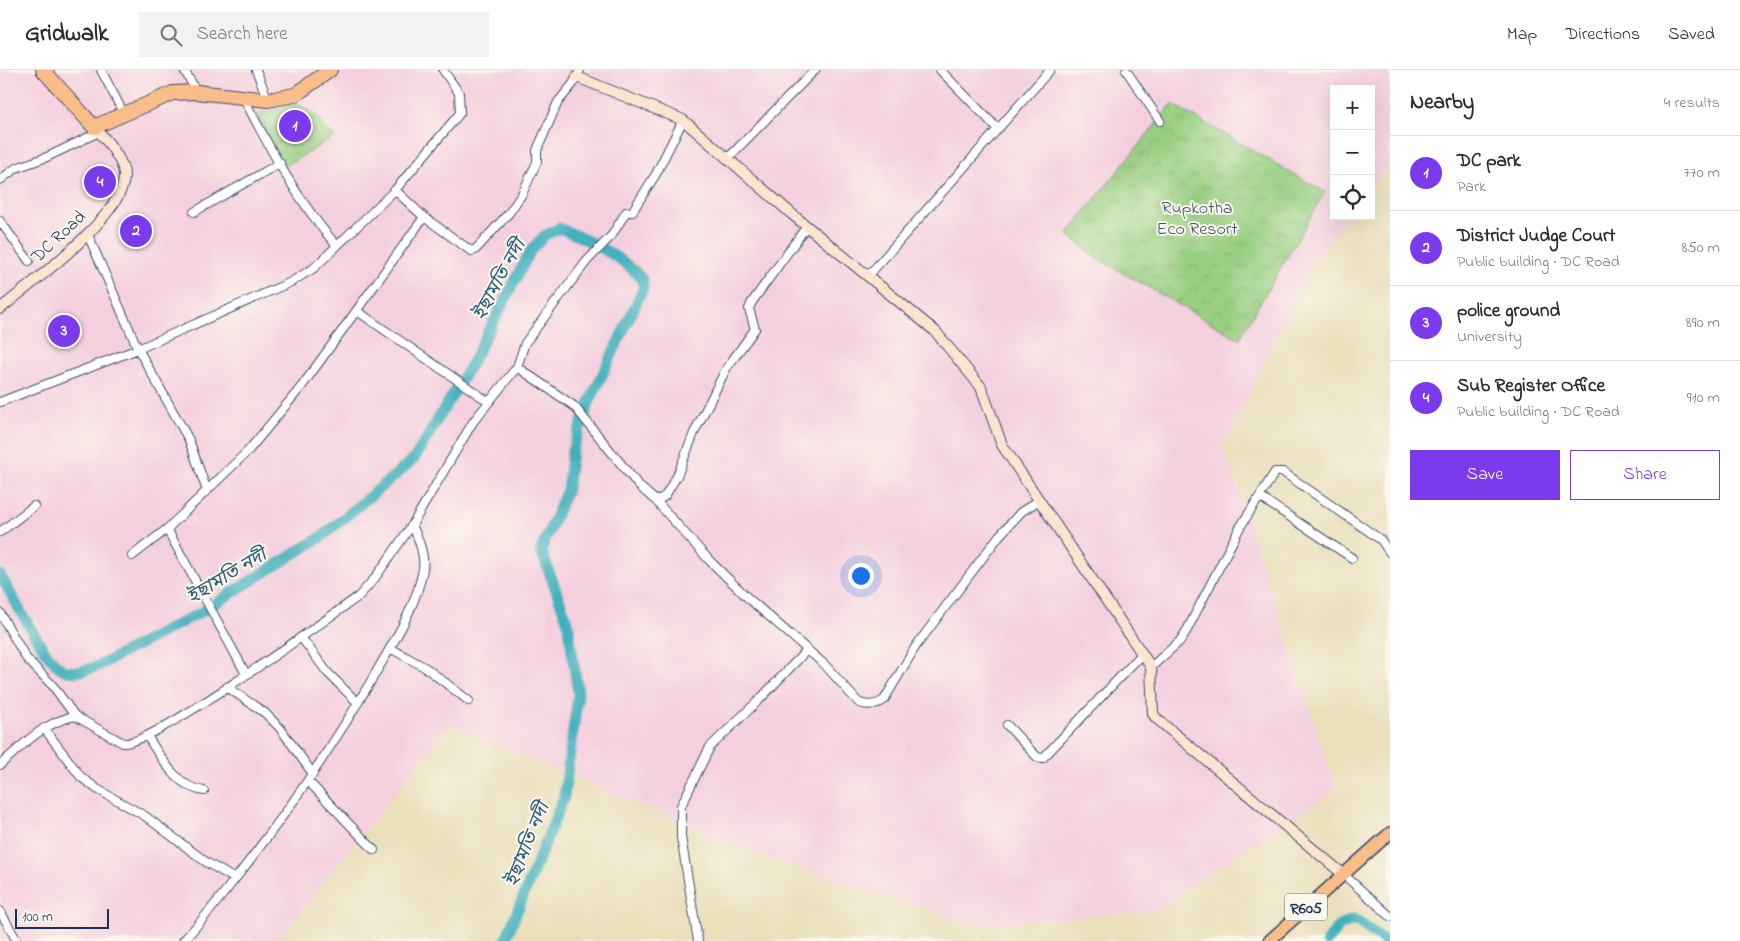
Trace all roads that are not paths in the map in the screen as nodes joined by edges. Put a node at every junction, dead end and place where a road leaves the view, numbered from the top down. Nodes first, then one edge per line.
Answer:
1 (43, 70) edge
2 (101, 70) edge
3 (184, 70) edge
4 (256, 70) edge
5 (443, 70) edge
6 (814, 70) edge
7 (940, 70) edge
8 (1126, 70) edge
9 (1048, 71) edge
10 (322, 73) edge
11 (579, 73) edge
12 (198, 92) junction
13 (243, 97) junction
14 (268, 100) junction
15 (124, 114) junction
16 (683, 120) junction
17 (1160, 121) dead end
18 (997, 128) junction
19 (97, 129) junction
20 (728, 158) junction
21 (280, 163) junction
22 (0, 180) edge
23 (395, 190) junction
24 (194, 212) dead end
25 (424, 217) junction
26 (0, 221) edge
27 (807, 226) junction
28 (88, 235) junction
29 (337, 246) junction
30 (29, 261) dead end
31 (869, 275) junction
32 (0, 309) edge
33 (357, 311) junction
34 (138, 349) junction
35 (517, 367) junction
36 (0, 402) edge
37 (489, 402) junction
38 (207, 491) junction
39 (1260, 497) junction
40 (656, 501) junction
41 (1038, 501) junction
42 (34, 506) dead end
43 (412, 525) junction
44 (167, 529) junction
45 (0, 532) edge
46 (1390, 553) edge
47 (132, 556) dead end
48 (1352, 558) dead end
49 (0, 613) edge
50 (301, 637) junction
51 (390, 648) junction
52 (807, 650) junction
53 (1142, 654) junction
54 (1151, 667) junction
55 (246, 674) junction
56 (227, 687) junction
57 (469, 701) dead end
58 (358, 702) junction
59 (75, 716) junction
60 (1007, 725) dead end
61 (44, 728) junction
62 (147, 736) junction
63 (0, 764) edge
64 (310, 778) junction
65 (204, 791) dead end
66 (1390, 833) edge
67 (374, 850) dead end
68 (1343, 874) junction
69 (234, 880) junction
70 (0, 911) edge
71 (1390, 916) edge
72 (17, 941) edge
73 (183, 941) edge
74 (698, 941) edge
75 (1269, 941) edge

1 - 19 highway
2 - 15 street
3 - 12 street
4 - 14 street
5 - 23 street
6 - 20 street
7 - 18 street
8 - 17 street
9 - 18 street
10 - 14 highway
11 - 16 street
11 - 25 street
12 - 13 highway
12 - 15 highway
13 - 14 highway
13 - 21 street
15 - 19 highway
16 - 20 street
16 - 35 street
18 - 31 street
19 - 22 street
19 - 28 street, DC Road
20 - 27 street
21 - 24 street
21 - 29 street
23 - 25 street
23 - 29 street
25 - 33 street
26 - 30 street
27 - 31 street
27 - 40 street
28 - 32 street, DC Road
28 - 34 street
29 - 34 street
31 - 41 street
33 - 37 street
33 - 38 street
34 - 36 street
34 - 38 street
35 - 37 street
35 - 40 street
37 - 43 street
38 - 44 street
39 - 46 street
39 - 48 street
39 - 54 street
40 - 52 street
41 - 52 street
41 - 53 street
42 - 45 street
43 - 50 street
43 - 51 street
44 - 47 street
44 - 55 street
49 - 59 street
50 - 55 street
50 - 58 street
51 - 57 street
51 - 58 street
52 - 74 street
53 - 54 street
53 - 60 street
54 - 68 street
55 - 56 street
56 - 62 street
56 - 64 street
58 - 64 street
59 - 61 street
59 - 62 street
61 - 63 street
61 - 69 street
62 - 65 street
64 - 67 street
64 - 69 street
66 - 68 main road, R605
68 - 71 street
68 - 75 main road, R605
69 - 73 street
70 - 72 street

